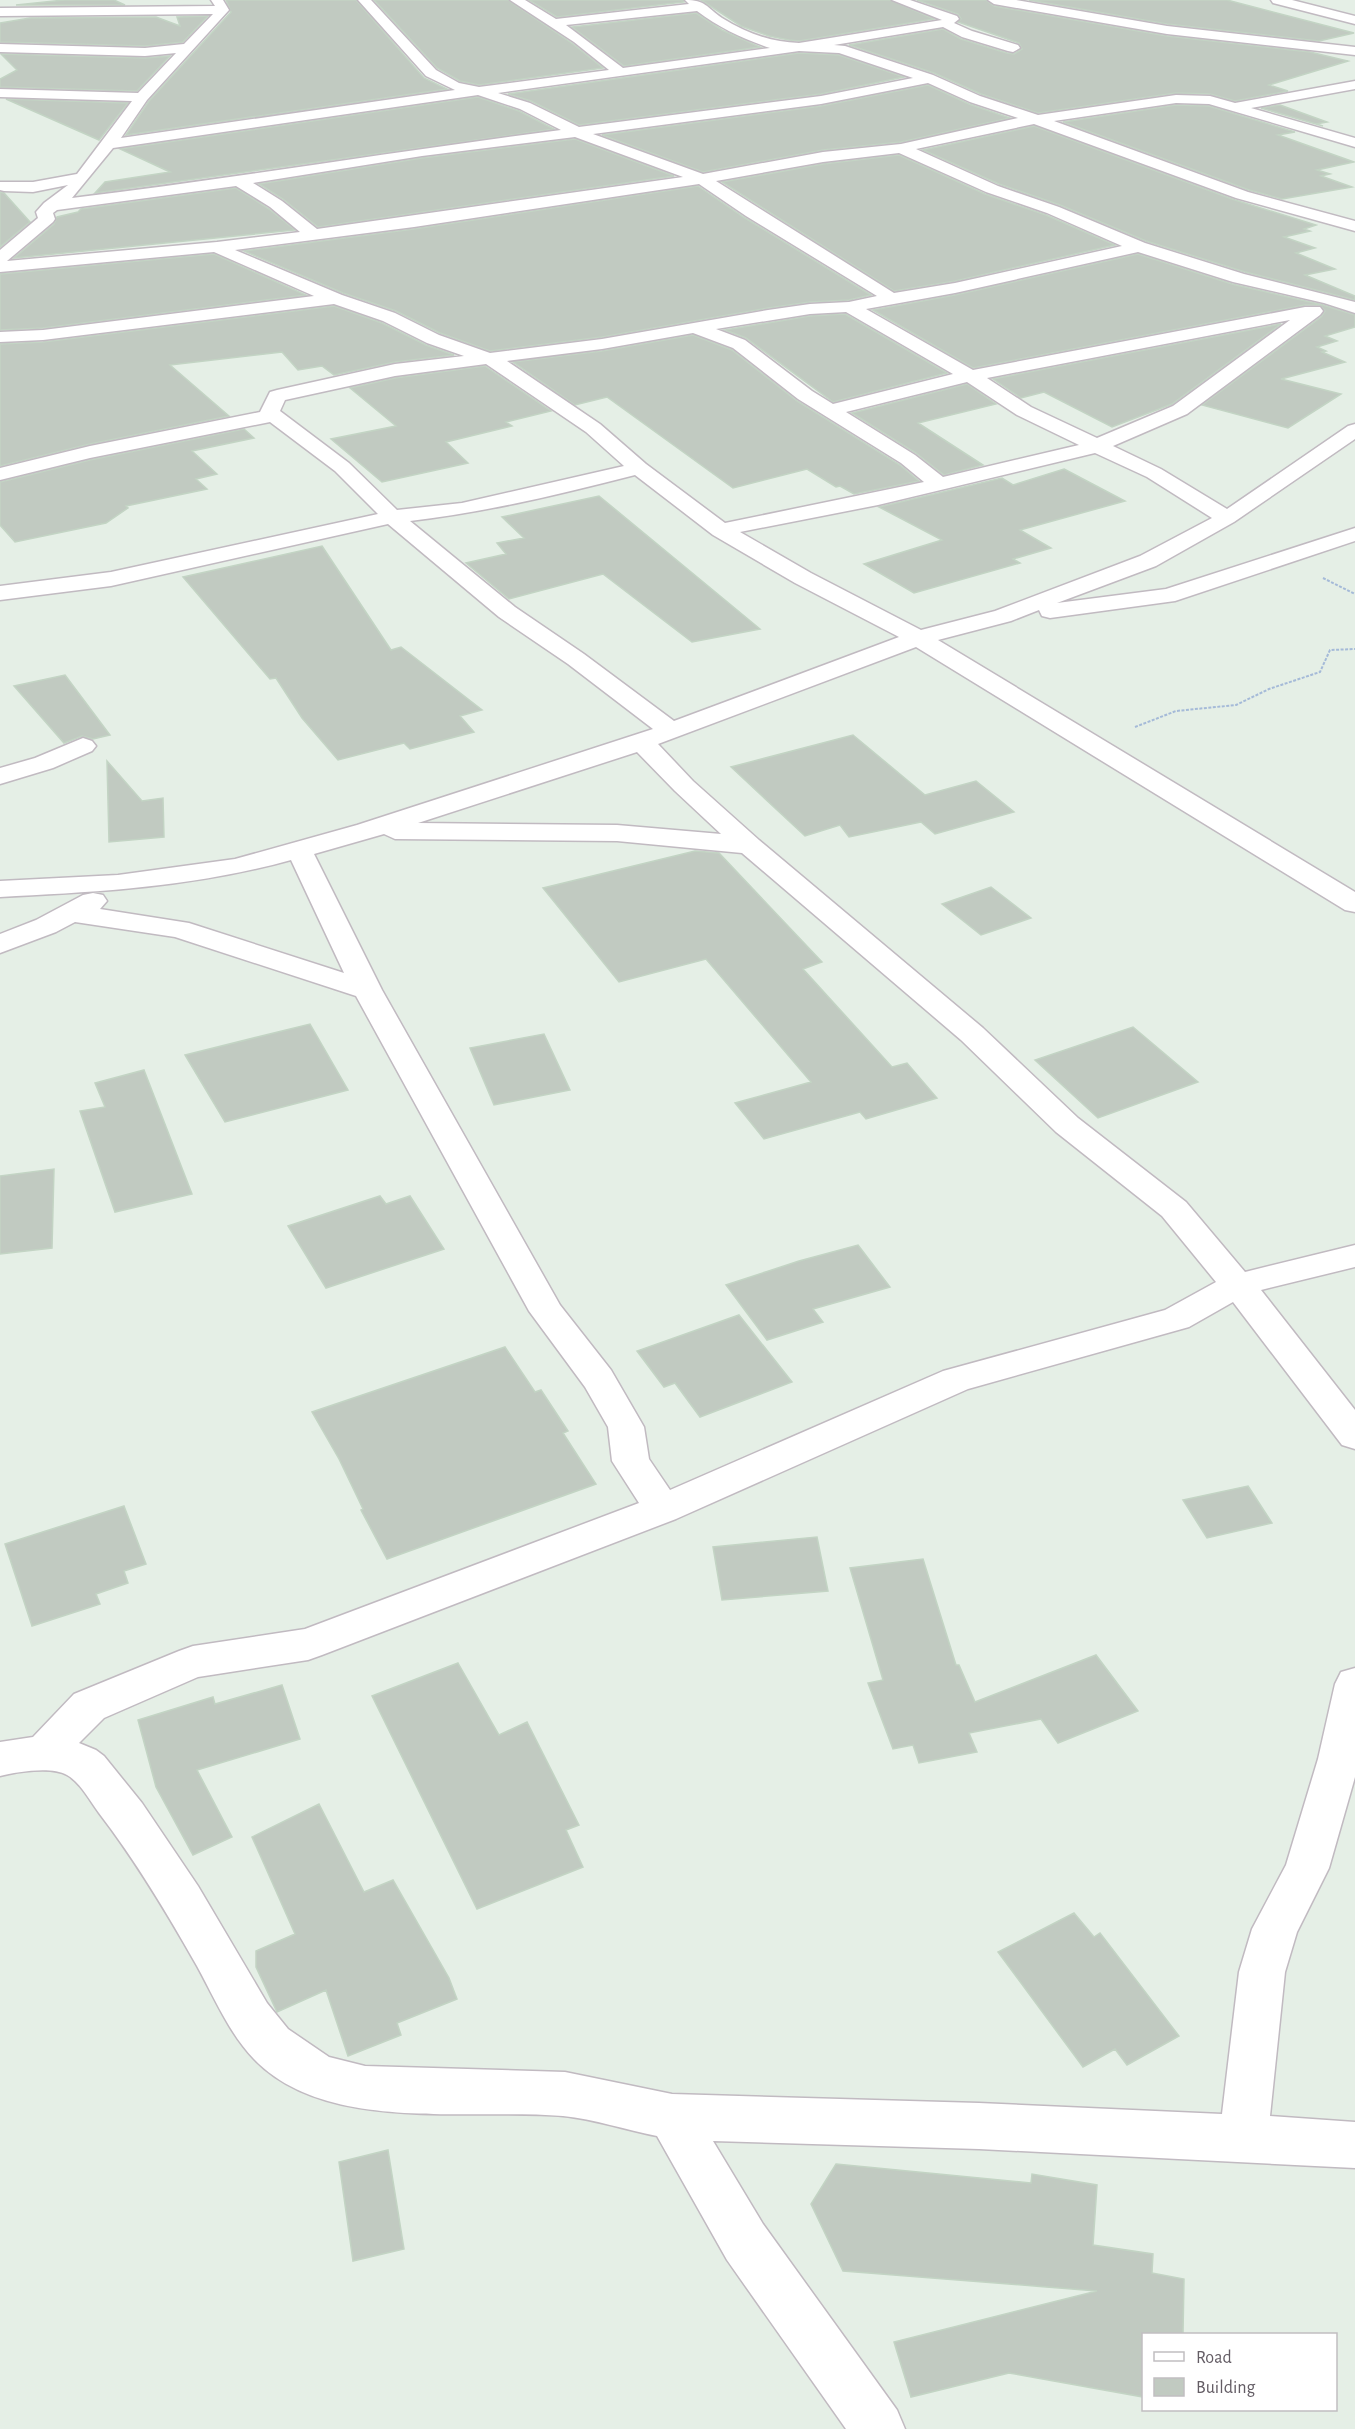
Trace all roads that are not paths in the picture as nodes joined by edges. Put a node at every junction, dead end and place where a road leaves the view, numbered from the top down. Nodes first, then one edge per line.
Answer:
1 (364, 0) edge
2 (516, 0) edge
3 (898, 0) edge
4 (994, 0) edge
5 (1059, 0) edge
6 (1277, 0) edge
7 (695, 3) edge
8 (220, 5) edge
9 (1040, 9) junction
10 (0, 12) edge
11 (992, 15) dead end
12 (1355, 20) edge
13 (554, 23) junction
14 (945, 23) junction
15 (804, 47) junction
16 (0, 48) edge
17 (189, 48) junction
18 (1013, 48) dead end
19 (1355, 51) edge
20 (620, 72) junction
21 (928, 78) junction
22 (1355, 85) edge
23 (479, 91) junction
24 (0, 93) edge
25 (142, 97) junction
26 (1233, 107) junction
27 (1035, 119) junction
28 (578, 132) junction
29 (1355, 143) edge
30 (108, 144) junction
31 (901, 148) junction
32 (81, 178) junction
33 (702, 179) junction
34 (239, 181) junction
35 (2, 185) edge
36 (47, 209) junction
37 (1355, 226) edge
38 (313, 234) junction
39 (217, 247) junction
40 (1139, 247) junction
41 (0, 259) edge
42 (0, 267) edge
43 (336, 299) junction
44 (891, 299) junction
45 (1353, 307) edge
46 (849, 308) junction
47 (1314, 311) junction
48 (698, 329) junction
49 (0, 338) edge
50 (491, 359) junction
51 (970, 376) junction
52 (831, 410) junction
53 (274, 415) junction
54 (1355, 430) edge
55 (1098, 446) junction
56 (639, 468) junction
57 (0, 474) edge
58 (938, 483) junction
59 (392, 517) junction
60 (1227, 518) junction
61 (721, 530) junction
62 (1355, 534) edge
63 (0, 593) edge
64 (1003, 616) junction
65 (918, 638) junction
66 (672, 732) junction
67 (642, 742) junction
68 (83, 746) dead end
69 (0, 776) edge
70 (366, 831) junction
71 (750, 846) junction
72 (299, 850) junction
73 (118, 882) junction
74 (0, 889) edge
75 (1355, 904) edge
76 (74, 913) junction
77 (0, 944) edge
78 (367, 990) junction
79 (1355, 1256) edge
80 (1237, 1285) junction
81 (1355, 1436) edge
82 (663, 1509) junction
83 (1355, 1684) edge
84 (11, 1755) edge
85 (672, 2117) junction
86 (1243, 2139) junction
87 (1355, 2145) edge
88 (878, 2429) edge

1 - 23 street
2 - 13 street
3 - 14 street
4 - 9 street
5 - 9 street
6 - 12 street
7 - 13 street
7 - 15 street
8 - 10 street
8 - 17 street
9 - 11 street
9 - 19 street
13 - 20 street
14 - 15 street
14 - 18 street
15 - 20 street
15 - 21 street
16 - 17 street
17 - 25 street
20 - 23 street
21 - 27 street
21 - 28 street
22 - 26 street
23 - 28 street
23 - 30 street
24 - 25 street
25 - 30 street
26 - 27 street
26 - 29 street
27 - 31 street
27 - 37 street
28 - 33 street
28 - 34 street
30 - 32 street
31 - 33 street
31 - 40 street
32 - 35 street
32 - 36 street
33 - 38 street
33 - 44 street
34 - 36 street
34 - 38 street
35 - 36 street
36 - 41 street
38 - 39 street
39 - 42 street
39 - 43 street
40 - 44 street
40 - 45 street
43 - 49 street
43 - 50 street
44 - 46 street
45 - 47 street
46 - 48 street
46 - 51 street
47 - 51 street
47 - 55 street
48 - 50 street
48 - 52 street
50 - 53 street
50 - 56 street
51 - 52 street
51 - 55 street
52 - 58 street
53 - 57 street
53 - 59 street
54 - 60 street
55 - 58 street
55 - 60 street
56 - 59 street
56 - 61 street
58 - 61 street
59 - 63 street
59 - 66 street
60 - 64 street
61 - 65 street
62 - 64 street
64 - 65 street
65 - 66 street
65 - 75 street
66 - 67 street
67 - 70 street
67 - 71 street
68 - 69 street
70 - 71 street
70 - 72 street
71 - 80 street
72 - 73 street
72 - 78 street
73 - 74 street
73 - 76 street
76 - 77 street
76 - 78 street
78 - 82 street
79 - 80 street
80 - 81 street
80 - 82 street
82 - 84 street
83 - 86 street
84 - 85 street
85 - 86 street
85 - 88 street
86 - 87 street

